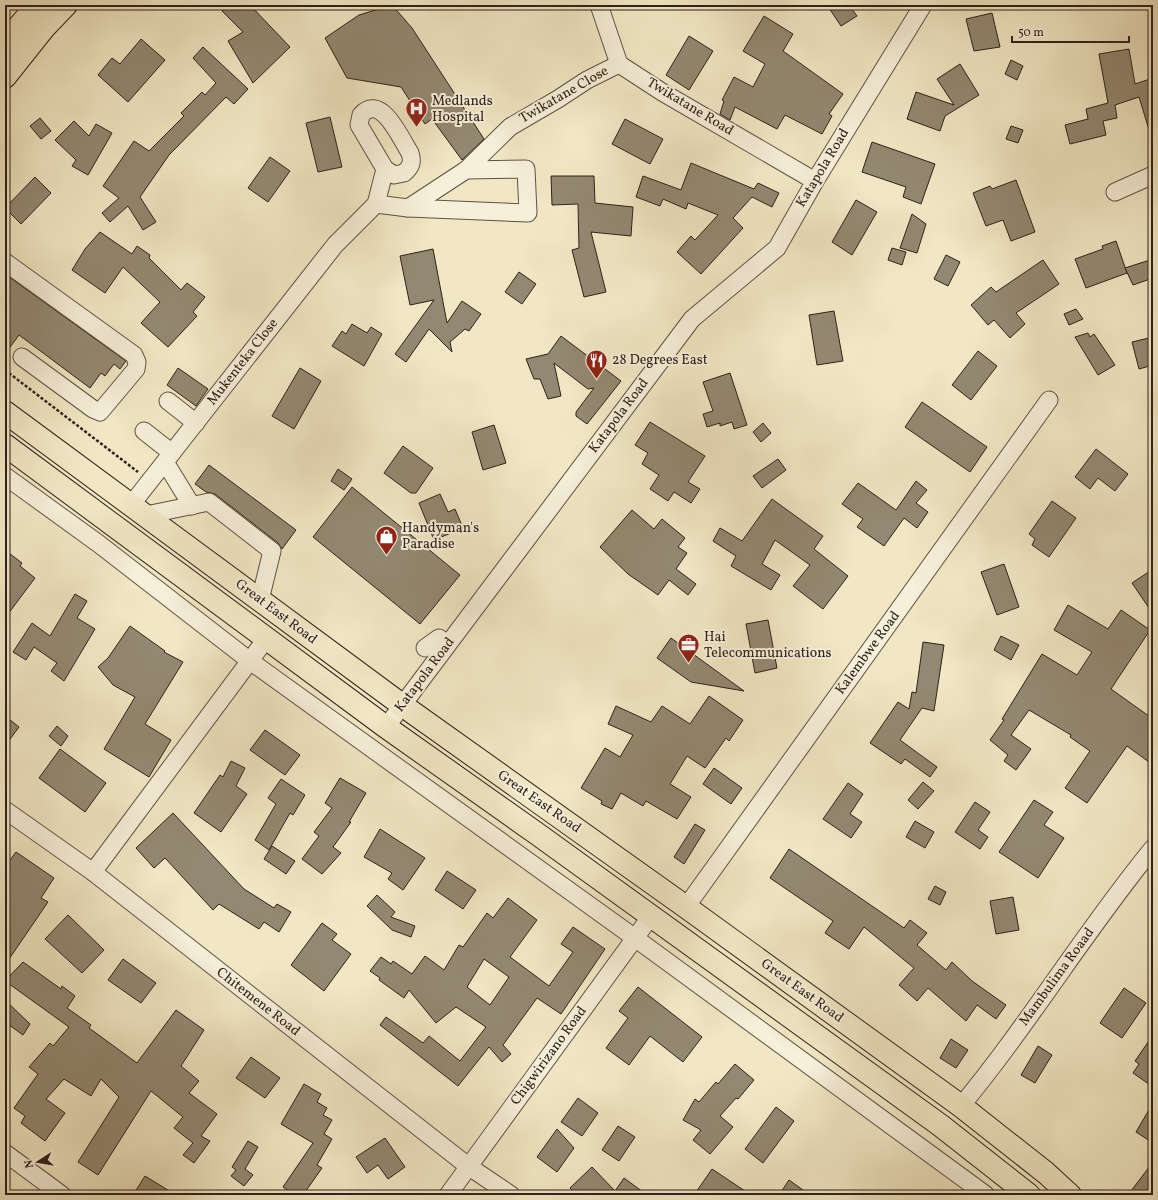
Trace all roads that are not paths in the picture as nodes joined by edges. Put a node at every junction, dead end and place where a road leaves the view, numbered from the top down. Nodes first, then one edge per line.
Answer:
1 (37, 5) edge
2 (66, 5) edge
3 (599, 5) edge
4 (922, 8) edge
5 (5, 43) edge
6 (619, 64) junction
7 (5, 77) edge
8 (385, 169) dead end
9 (466, 170) junction
10 (1153, 175) edge
11 (815, 181) junction
12 (1115, 192) dead end
13 (376, 204) junction
14 (408, 208) junction
15 (5, 262) edge
16 (22, 357) dead end
17 (1049, 400) dead end
18 (168, 401) dead end
19 (5, 412) edge
20 (196, 423) junction
21 (144, 431) dead end
22 (5, 444) edge
23 (168, 458) junction
24 (5, 476) edge
25 (192, 506) junction
26 (139, 510) junction
27 (260, 600) junction
28 (266, 639) junction
29 (447, 645) junction
30 (425, 648) dead end
31 (250, 661) junction
32 (402, 705) junction
33 (386, 727) junction
34 (5, 810) edge
35 (1153, 848) edge
36 (93, 872) junction
37 (686, 907) junction
38 (651, 916) junction
39 (635, 938) junction
40 (961, 1106) junction
41 (5, 1153) edge
42 (468, 1166) junction
43 (62, 1195) edge
44 (448, 1195) edge
45 (511, 1195) edge
46 (986, 1195) edge
47 (1029, 1195) edge
48 (1070, 1195) edge

1 - 5 main road
2 - 7 main road
3 - 6 street
4 - 11 street, Katapola Road
6 - 9 street, Twikatane Close
6 - 11 street, Twikatane Road
8 - 13 street
9 - 14 street, Twikatane Close
9 - 14 street
10 - 12 street
11 - 29 street, Katapola Road
13 - 14 street
13 - 20 street, Mukenteka Close
15 - 16 street
17 - 37 street, Kalembwe Road
18 - 20 street
19 - 26 main road, Great East Road
20 - 23 street, Mukenteka Close
21 - 23 street
22 - 28 main road, Great East Road
23 - 25 street
23 - 26 street, Mukenteka Close
24 - 31 street
25 - 26 street
25 - 27 street
26 - 27 main road, Great East Road
27 - 32 main road, Great East Road
28 - 31 street
28 - 33 main road, Great East Road
29 - 30 street
29 - 32 street, Katapola Road
31 - 36 street
31 - 39 street
32 - 33 street, Katapola Road
32 - 37 main road, Great East Road
33 - 38 main road, Great East Road
34 - 36 street, Chitemene Road
35 - 40 street, Mambulima Roaad
36 - 42 street, Chitemene Road
37 - 40 main road, Great East Road
38 - 39 street, Chigwirizano Road
38 - 47 main road, Great East Road
39 - 42 street, Chigwirizano Road
39 - 46 street
40 - 48 main road, Great East Road
41 - 43 street
42 - 44 street, Chigwirizano Road
42 - 45 street, Chitemene Road

